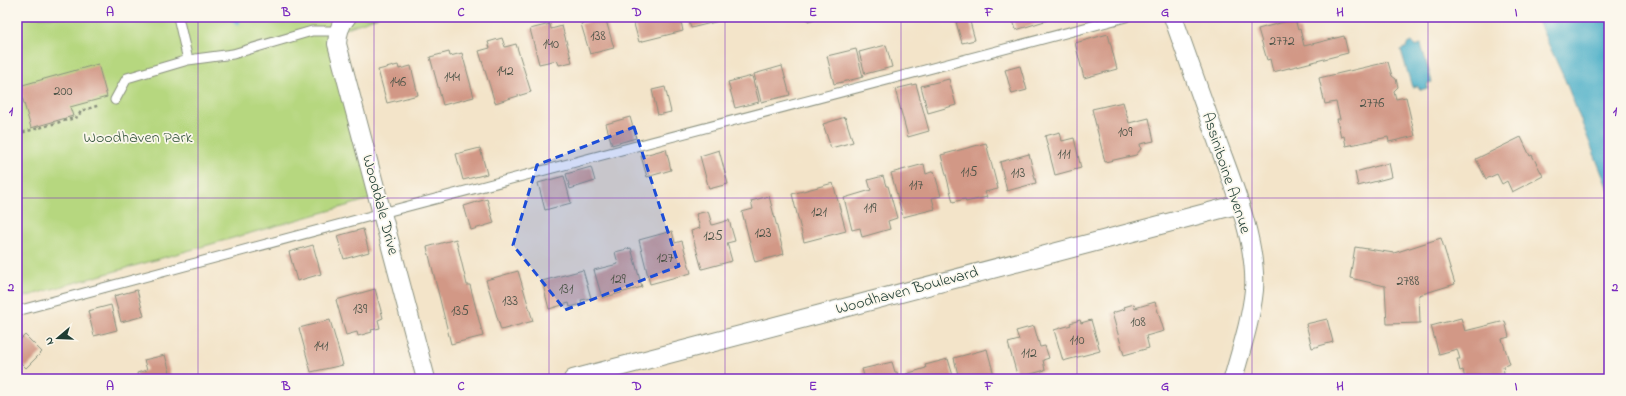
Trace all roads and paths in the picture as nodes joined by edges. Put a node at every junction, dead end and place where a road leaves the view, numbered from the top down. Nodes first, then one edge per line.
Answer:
1 (178, 17) edge
2 (1126, 17) edge
3 (1173, 17) edge
4 (343, 24) edge
5 (188, 60) junction
6 (116, 100) joint
7 (17, 134) edge
8 (1240, 204) junction
9 (382, 213) junction
10 (17, 311) edge
11 (426, 379) edge
12 (573, 379) edge
13 (1233, 379) edge

1 - 5 lane
2 - 9 lane
3 - 8 street, Assiniboine Avenue
4 - 5 lane
4 - 9 street, Wooddale Drive
5 - 6 lane
6 - 7 path
8 - 12 street, Woodhaven Boulevard
8 - 13 street, Assiniboine Avenue
9 - 10 lane
9 - 11 street, Wooddale Drive

